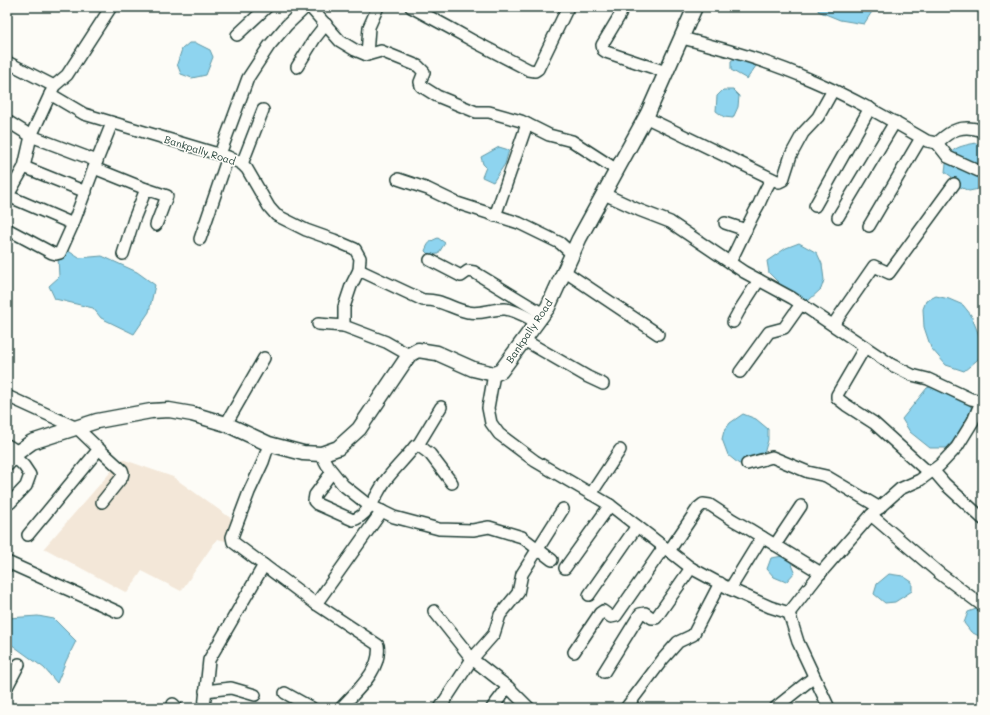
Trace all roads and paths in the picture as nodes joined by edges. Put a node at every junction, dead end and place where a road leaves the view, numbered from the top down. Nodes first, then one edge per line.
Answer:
1 (111, 7) edge
2 (267, 7) edge
3 (306, 7) edge
4 (310, 7) edge
5 (378, 7) edge
6 (411, 7) edge
7 (568, 7) edge
8 (622, 7) edge
9 (695, 7) edge
10 (326, 24) junction
11 (237, 35) dead end
12 (682, 38) junction
13 (367, 55) junction
14 (7, 62) edge
15 (297, 67) dead end
16 (666, 72) junction
17 (52, 90) junction
18 (833, 90) junction
19 (870, 108) junction
20 (263, 110) dead end
21 (645, 117) junction
22 (7, 121) edge
23 (895, 122) junction
24 (112, 123) junction
25 (527, 124) junction
26 (983, 131) edge
27 (31, 136) junction
28 (921, 138) junction
29 (937, 143) junction
30 (224, 156) junction
31 (96, 164) junction
32 (242, 164) junction
33 (24, 167) junction
34 (617, 170) junction
35 (983, 174) edge
36 (398, 179) dead end
37 (772, 179) junction
38 (11, 180) edge
39 (954, 184) dead end
40 (146, 189) junction
41 (86, 192) junction
42 (604, 194) junction
43 (7, 196) edge
44 (814, 206) dead end
45 (495, 216) junction
46 (838, 217) dead end
47 (725, 223) dead end
48 (73, 224) junction
49 (156, 225) dead end
50 (869, 226) dead end
51 (7, 229) edge
52 (746, 230) junction
53 (200, 239) dead end
54 (123, 254) dead end
55 (572, 254) junction
56 (430, 260) dead end
57 (730, 262) junction
58 (359, 270) junction
59 (564, 271) junction
60 (759, 280) junction
61 (801, 304) junction
62 (540, 318) junction
63 (733, 322) dead end
64 (318, 324) dead end
65 (833, 325) junction
66 (344, 326) junction
67 (658, 334) dead end
68 (524, 340) junction
69 (865, 347) junction
70 (409, 355) junction
71 (264, 358) dead end
72 (740, 372) dead end
73 (494, 374) junction
74 (604, 384) dead end
75 (7, 396) edge
76 (983, 399) edge
77 (441, 407) dead end
78 (226, 424) junction
79 (76, 428) junction
80 (269, 444) junction
81 (418, 445) junction
82 (99, 449) junction
83 (620, 450) dead end
84 (11, 454) edge
85 (321, 454) junction
86 (747, 464) dead end
87 (332, 472) junction
88 (931, 472) junction
89 (452, 483) dead end
90 (591, 494) junction
91 (102, 502) dead end
92 (10, 504) dead end
93 (610, 505) junction
94 (370, 506) junction
95 (801, 506) dead end
96 (880, 508) junction
97 (563, 509) dead end
98 (382, 511) junction
99 (871, 515) junction
100 (983, 519) edge
101 (637, 526) junction
102 (28, 535) dead end
103 (762, 537) junction
104 (775, 545) junction
105 (537, 548) junction
106 (667, 549) junction
107 (552, 560) dead end
108 (7, 562) edge
109 (264, 565) junction
110 (565, 568) dead end
111 (691, 568) junction
112 (821, 573) junction
113 (720, 583) junction
114 (730, 589) junction
115 (589, 595) dead end
116 (316, 604) junction
117 (983, 606) edge
118 (118, 612) dead end
119 (434, 612) dead end
120 (789, 613) junction
121 (574, 652) dead end
122 (472, 659) junction
123 (19, 664) dead end
124 (604, 672) dead end
125 (814, 678) junction
126 (7, 687) edge
127 (508, 687) junction
128 (205, 691) junction
129 (285, 693) dead end
130 (255, 695) dead end
131 (204, 708) edge
132 (312, 708) edge
133 (341, 708) edge
134 (440, 708) edge
135 (492, 708) edge
136 (529, 708) edge
137 (626, 708) edge
138 (775, 708) edge
139 (829, 708) edge

1 - 17 street
2 - 11 street
3 - 30 street
4 - 10 street
5 - 13 street
6 - 7 street
8 - 16 street
9 - 12 street, Bankpally Road
10 - 13 street
10 - 15 street
12 - 16 street, Bankpally Road
12 - 18 street
13 - 25 street
14 - 17 street, Bankpally Road
16 - 21 street, Bankpally Road
17 - 24 street, Bankpally Road
17 - 27 street
18 - 19 street
18 - 37 street
19 - 23 street
19 - 44 street
20 - 32 street
21 - 34 street, Bankpally Road
21 - 37 street
22 - 27 street
23 - 28 street
23 - 46 street
24 - 30 street, Bankpally Road
24 - 31 street
25 - 34 street
25 - 45 street
26 - 29 street
27 - 31 street
27 - 33 street
28 - 29 street
28 - 50 street
29 - 35 street
30 - 32 street, Bankpally Road
30 - 53 street
31 - 40 street
31 - 41 street
32 - 58 street, Bankpally Road
33 - 38 street
33 - 41 street
34 - 42 street, Bankpally Road
36 - 45 street
37 - 52 street
38 - 43 street
39 - 65 street
40 - 49 street
40 - 54 street
41 - 48 street
42 - 55 street, Bankpally Road
42 - 57 street
43 - 48 street
45 - 55 street
47 - 52 street
48 - 51 street
52 - 57 street
55 - 59 street, Bankpally Road
56 - 62 street
57 - 60 street
58 - 62 street
58 - 66 street
59 - 62 street, Bankpally Road
59 - 67 street
60 - 61 street
60 - 63 street
61 - 65 street
61 - 72 street
62 - 68 street, Bankpally Road
64 - 66 street
65 - 69 street
66 - 70 street
68 - 73 street, Bankpally Road
68 - 74 street
69 - 76 street
69 - 88 street
70 - 73 street
70 - 85 street
71 - 78 street
73 - 90 street
75 - 79 street
76 - 88 street
77 - 81 street
78 - 79 street
78 - 80 street
79 - 82 street
79 - 84 street
80 - 85 street
80 - 109 street
81 - 89 street
81 - 94 street
82 - 91 street
82 - 102 street
83 - 90 street
84 - 92 street
85 - 87 street
86 - 96 street
87 - 94 street
87 - 94 street
88 - 96 street
88 - 100 street
90 - 93 street
93 - 101 street
93 - 110 street
94 - 98 street
95 - 104 street
96 - 99 street
97 - 105 street
98 - 105 street
98 - 116 street
99 - 112 street
99 - 117 street
101 - 106 street
101 - 115 street
103 - 104 street
103 - 106 street
103 - 114 street
104 - 112 street
105 - 107 street
105 - 122 street
106 - 111 street
106 - 121 street
108 - 118 street
109 - 116 street
109 - 128 street
111 - 113 street
111 - 124 street
112 - 120 street
113 - 114 street
113 - 137 street
114 - 120 street
116 - 133 street
119 - 122 street
120 - 125 street
122 - 127 street
122 - 134 street
123 - 126 street
125 - 138 street
125 - 139 street
127 - 135 street
127 - 136 street
128 - 130 street
128 - 131 street
129 - 132 street

